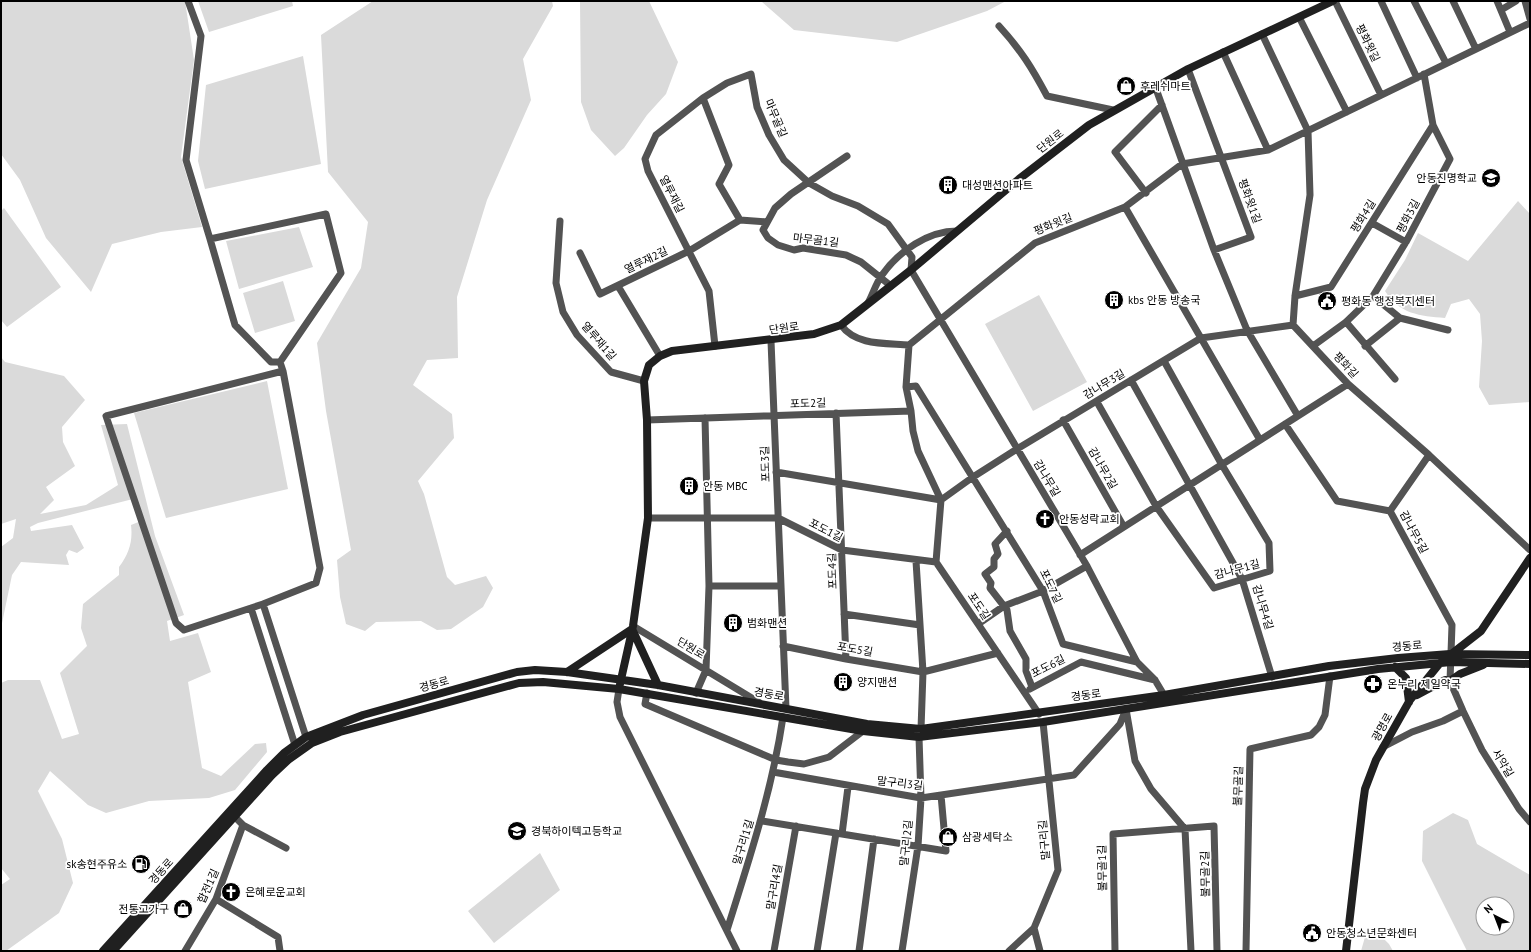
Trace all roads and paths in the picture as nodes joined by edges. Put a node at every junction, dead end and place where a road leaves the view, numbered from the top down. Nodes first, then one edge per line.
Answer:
1 (188, 1) edge
2 (1334, 1) edge
3 (1381, 1) edge
4 (1414, 1) edge
5 (1453, 1) edge
6 (1497, 1) edge
7 (1516, 1) edge
8 (1525, 1) edge
9 (1501, 10) junction
10 (1299, 17) junction
11 (1530, 19) edge
12 (1530, 23) edge
13 (999, 26) dead end
14 (1510, 32) junction
15 (1262, 34) junction
16 (1476, 49) junction
17 (1223, 52) junction
18 (1446, 64) junction
19 (1188, 69) junction
20 (1420, 76) junction
21 (727, 83) joint
22 (1155, 86) junction
23 (1381, 95) junction
24 (703, 98) junction
25 (1162, 105) junction
26 (1113, 110) junction
27 (1347, 112) junction
28 (1433, 125) junction
29 (1308, 131) junction
30 (1268, 150) junction
31 (847, 156) dead end
32 (1222, 158) junction
33 (1182, 164) junction
34 (809, 183) junction
35 (1146, 193) junction
36 (1125, 207) junction
37 (740, 220) junction
38 (560, 221) dead end
39 (767, 222) junction
40 (1372, 223) junction
41 (957, 231) junction
42 (210, 239) junction
43 (1406, 242) junction
44 (907, 250) junction
45 (1214, 250) junction
46 (689, 251) junction
47 (580, 253) dead end
48 (911, 270) junction
49 (881, 277) junction
50 (618, 286) junction
51 (891, 286) junction
52 (1295, 296) junction
53 (1374, 296) junction
54 (868, 304) junction
55 (1400, 318) junction
56 (940, 319) junction
57 (1346, 322) junction
58 (841, 325) junction
59 (1293, 325) junction
60 (1247, 330) junction
61 (1448, 330) dead end
62 (1201, 338) junction
63 (771, 341) junction
64 (910, 345) junction
65 (715, 346) junction
66 (1313, 346) junction
67 (1365, 346) junction
68 (660, 356) junction
69 (1164, 361) junction
70 (280, 362) junction
71 (283, 371) junction
72 (1395, 379) dead end
73 (1132, 380) junction
74 (644, 381) junction
75 (1348, 384) junction
76 (906, 387) junction
77 (1097, 402) junction
78 (911, 411) junction
79 (836, 414) junction
80 (774, 416) junction
81 (1298, 416) junction
82 (705, 418) junction
83 (647, 420) junction
84 (1063, 420) junction
85 (1285, 424) junction
86 (1260, 440) junction
87 (1017, 449) junction
88 (1429, 455) junction
89 (1222, 464) junction
90 (776, 472) junction
91 (973, 477) junction
92 (839, 483) junction
93 (1190, 485) junction
94 (941, 500) junction
95 (1156, 506) junction
96 (1390, 511) junction
97 (648, 518) junction
98 (708, 518) junction
99 (778, 518) junction
100 (1124, 527) junction
101 (1007, 531) junction
102 (842, 550) junction
103 (1530, 550) edge
104 (1080, 555) junction
105 (1529, 560) edge
106 (916, 561) junction
107 (936, 562) junction
108 (1087, 566) junction
109 (1242, 579) junction
110 (709, 586) junction
111 (781, 586) junction
112 (1043, 591) junction
113 (263, 604) junction
114 (1004, 606) junction
115 (251, 608) junction
116 (844, 614) junction
117 (978, 624) junction
118 (920, 625) junction
119 (633, 627) junction
120 (783, 646) junction
121 (998, 653) junction
122 (1450, 654) junction
123 (1530, 655) edge
124 (846, 659) junction
125 (1137, 662) junction
126 (1451, 662) junction
127 (1440, 663) junction
128 (1488, 663) junction
129 (1530, 664) edge
130 (1395, 668) junction
131 (706, 670) junction
132 (567, 672) junction
133 (923, 672) junction
134 (1330, 676) junction
135 (1272, 677) junction
136 (620, 680) junction
137 (1155, 680) junction
138 (1450, 681) junction
139 (658, 686) junction
140 (1032, 687) junction
141 (619, 688) junction
142 (648, 693) junction
143 (696, 693) junction
144 (1026, 694) junction
145 (1164, 695) junction
146 (1409, 701) junction
147 (762, 704) junction
148 (1126, 705) junction
149 (786, 708) junction
150 (1463, 711) junction
151 (1039, 714) junction
152 (783, 717) junction
153 (1043, 722) junction
154 (863, 731) junction
155 (920, 733) junction
156 (306, 737) junction
157 (295, 745) junction
158 (1383, 748) junction
159 (776, 760) junction
160 (773, 772) junction
161 (1049, 779) junction
162 (848, 787) junction
163 (941, 795) junction
164 (921, 798) junction
165 (234, 816) junction
166 (762, 821) junction
167 (1530, 822) edge
168 (243, 826) junction
169 (796, 826) junction
170 (1185, 829) junction
171 (839, 833) junction
172 (874, 839) junction
173 (918, 846) junction
174 (286, 848) dead end
175 (216, 899) junction
176 (1034, 928) junction
177 (727, 930) junction
178 (103, 951) edge
179 (113, 951) edge
180 (185, 951) edge
181 (280, 951) edge
182 (738, 951) edge
183 (774, 951) edge
184 (817, 951) edge
185 (859, 951) edge
186 (902, 951) edge
187 (1009, 951) edge
188 (1040, 951) edge
189 (1115, 951) edge
190 (1191, 951) edge
191 (1218, 951) edge
192 (1246, 951) edge
193 (1346, 951) edge

1 - 42 street
2 - 10 street, 단원로
2 - 23 street, 평화윗길
3 - 20 street
4 - 18 street
5 - 16 street
6 - 9 street
7 - 9 street
8 - 11 street
9 - 14 street
10 - 15 street, 단원로
10 - 27 street
12 - 14 street
13 - 26 street
14 - 16 street
15 - 17 street, 단원로
15 - 29 street
16 - 18 street
17 - 19 street, 단원로
17 - 30 street
18 - 20 street
19 - 22 street, 단원로
19 - 32 street
20 - 23 street
20 - 28 street, 평화3길
21 - 24 street, 열루재길
21 - 34 street, 마무골길
22 - 25 street
22 - 26 street, 단원로
23 - 27 street
24 - 37 street
24 - 46 street, 열루재길
25 - 33 street
25 - 35 street
26 - 41 street, 단원로
27 - 29 street
28 - 40 street, 평화4길
28 - 43 street, 평화3길
29 - 30 street
29 - 52 street
30 - 32 street
31 - 34 street
32 - 33 street
32 - 45 street, 평화윗1길
33 - 35 street, 평화윗길
33 - 45 street
34 - 39 street
34 - 44 street, 마무골길
35 - 36 street, 평화윗길
36 - 56 street, 평화윗길
36 - 62 street
37 - 39 street
37 - 46 street, 열루재2길
38 - 74 street, 열루재1길
39 - 49 street, 마무골1길
40 - 43 street
40 - 52 street, 평화4길
41 - 44 street
41 - 48 street, 단원로
42 - 70 street
42 - 70 street
43 - 53 street, 평화3길
44 - 48 street, 마무골길
44 - 49 street
45 - 60 street
46 - 50 street, 열루재2길
46 - 65 street, 열루재길
47 - 50 street, 열루재2길
48 - 51 street, 단원로
48 - 56 street, 감나무길
49 - 51 street, 마무골1길
49 - 54 street
50 - 68 street
51 - 54 street, 단원로
52 - 59 street
53 - 55 street
53 - 57 street, 평화3길
54 - 58 street, 단원로
55 - 61 street
55 - 67 street
56 - 64 street
56 - 87 street, 감나무길
57 - 66 street, 평화3길
57 - 67 street
58 - 63 street, 단원로
58 - 64 street
59 - 60 street, 감나무3길
59 - 66 street, 평화길
60 - 62 street, 감나무3길
60 - 81 street
62 - 69 street, 감나무3길
62 - 86 street
63 - 65 street, 단원로
63 - 80 street, 포도3길
64 - 76 street
65 - 68 street, 단원로
66 - 75 street, 평화길
67 - 72 street
68 - 74 street
69 - 73 street, 감나무3길
69 - 89 street
70 - 71 street
71 - 113 street
71 - 115 street
73 - 77 street, 감나무3길
73 - 93 street
74 - 83 street
75 - 81 street
75 - 88 street, 평화길
76 - 78 street
76 - 91 street, 포도7길
77 - 84 street, 감나무3길
77 - 95 street
78 - 79 street, 포도2길
78 - 94 street
79 - 80 street, 포도2길
79 - 92 street, 포도4길
80 - 82 street, 포도2길
80 - 90 street, 포도3길
81 - 85 street
82 - 83 street, 포도2길
82 - 98 street
83 - 97 street
84 - 87 street, 감나무3길
84 - 100 street, 감나무2길
85 - 86 street
85 - 96 street, 감나무5길
86 - 89 street
87 - 91 street
87 - 104 street, 감나무길
88 - 96 street
88 - 103 street, 평화길
89 - 93 street
89 - 109 street, 감나무1길
90 - 92 street
90 - 99 street, 포도3길
91 - 94 street
91 - 101 street, 포도7길
92 - 94 street
92 - 102 street, 포도4길
93 - 95 street
93 - 109 street, 감나무4길
94 - 107 street
95 - 100 street
95 - 109 street, 감나무1길
96 - 122 street, 감나무5길
97 - 98 street, 포도1길
97 - 119 street
98 - 99 street, 포도1길
98 - 110 street
99 - 102 street, 포도1길
99 - 111 street, 포도3길
100 - 104 street
101 - 112 street, 포도7길
101 - 114 street, 포도6길
102 - 106 street, 포도1길
102 - 116 street, 포도4길
104 - 108 street, 감나무길
105 - 122 street, 광명로
106 - 107 street, 포도1길
106 - 118 street
107 - 117 street, 포도길
108 - 112 street
108 - 125 street, 감나무길
109 - 135 street, 감나무4길
110 - 111 street
110 - 131 street, 단원로
111 - 120 street, 포도3길
112 - 114 street
112 - 125 street, 포도7길
113 - 115 street
113 - 156 street
114 - 117 street
114 - 140 street, 포도6길
115 - 157 street
116 - 118 street
116 - 124 street, 포도4길
117 - 121 street, 포도길
118 - 133 street
119 - 131 street, 단원로
119 - 132 street
119 - 136 street
119 - 139 street
120 - 124 street, 포도5길
120 - 149 street, 포도3길
121 - 133 street, 포도5길
121 - 144 street, 포도길
122 - 123 street, 경동로
122 - 126 street, 서악길
122 - 127 street, 광명로
122 - 135 street, 경동로
124 - 133 street, 포도5길
125 - 137 street, 감나무길
126 - 127 street, 경동로
126 - 128 street, 경동로
126 - 138 street, 서악길
127 - 130 street, 경동로
127 - 146 street, 광명로
128 - 129 street, 경동로
128 - 138 street
130 - 134 street, 경동로
130 - 146 street
131 - 143 street
131 - 147 street
132 - 136 street, 경동로
132 - 156 street, 경동로
133 - 155 street, 말구리2길
134 - 148 street, 경동로
134 - 192 street, 불무골길
135 - 145 street, 경동로
136 - 139 street, 경동로
136 - 141 street
137 - 140 street, 포도6길
137 - 145 street, 감나무길
138 - 146 street
138 - 150 street, 서악길
139 - 143 street, 경동로
140 - 144 street
141 - 142 street, 경동로
141 - 165 street, 경동로
141 - 177 street
142 - 152 street, 경동로
142 - 159 street
143 - 147 street, 경동로
144 - 151 street, 포도길
145 - 148 street, 경동로
146 - 158 street, 광명로
147 - 149 street, 경동로
148 - 151 street, 경동로
148 - 153 street, 경동로
148 - 161 street, 말구리3길
148 - 170 street
149 - 155 street, 경동로
150 - 158 street
150 - 167 street, 서악길
151 - 155 street, 경동로
152 - 154 street, 경동로
152 - 159 street, 말구리1길
153 - 155 street, 경동로
153 - 161 street, 말구리길
154 - 155 street, 경동로
154 - 159 street
155 - 164 street, 말구리2길
156 - 157 street, 경동로
157 - 178 street, 경동로
158 - 193 street, 광명로
159 - 160 street, 말구리1길
160 - 162 street, 말구리3길
160 - 166 street, 말구리1길
161 - 163 street, 말구리3길
161 - 176 street, 말구리길
162 - 164 street, 말구리3길
162 - 171 street
163 - 164 street, 말구리3길
163 - 173 street
164 - 173 street, 말구리2길
165 - 168 street
165 - 179 street, 경동로
166 - 169 street
166 - 177 street, 말구리1길
168 - 174 street
168 - 175 street, 합전1길
169 - 171 street
169 - 183 street, 말구리4길
170 - 189 street, 불무골1길
170 - 190 street
170 - 191 street, 불무골2길
171 - 172 street
171 - 184 street
172 - 173 street
172 - 185 street
173 - 186 street, 말구리2길
175 - 180 street, 합전1길
175 - 181 street
176 - 187 street
176 - 188 street
177 - 182 street

